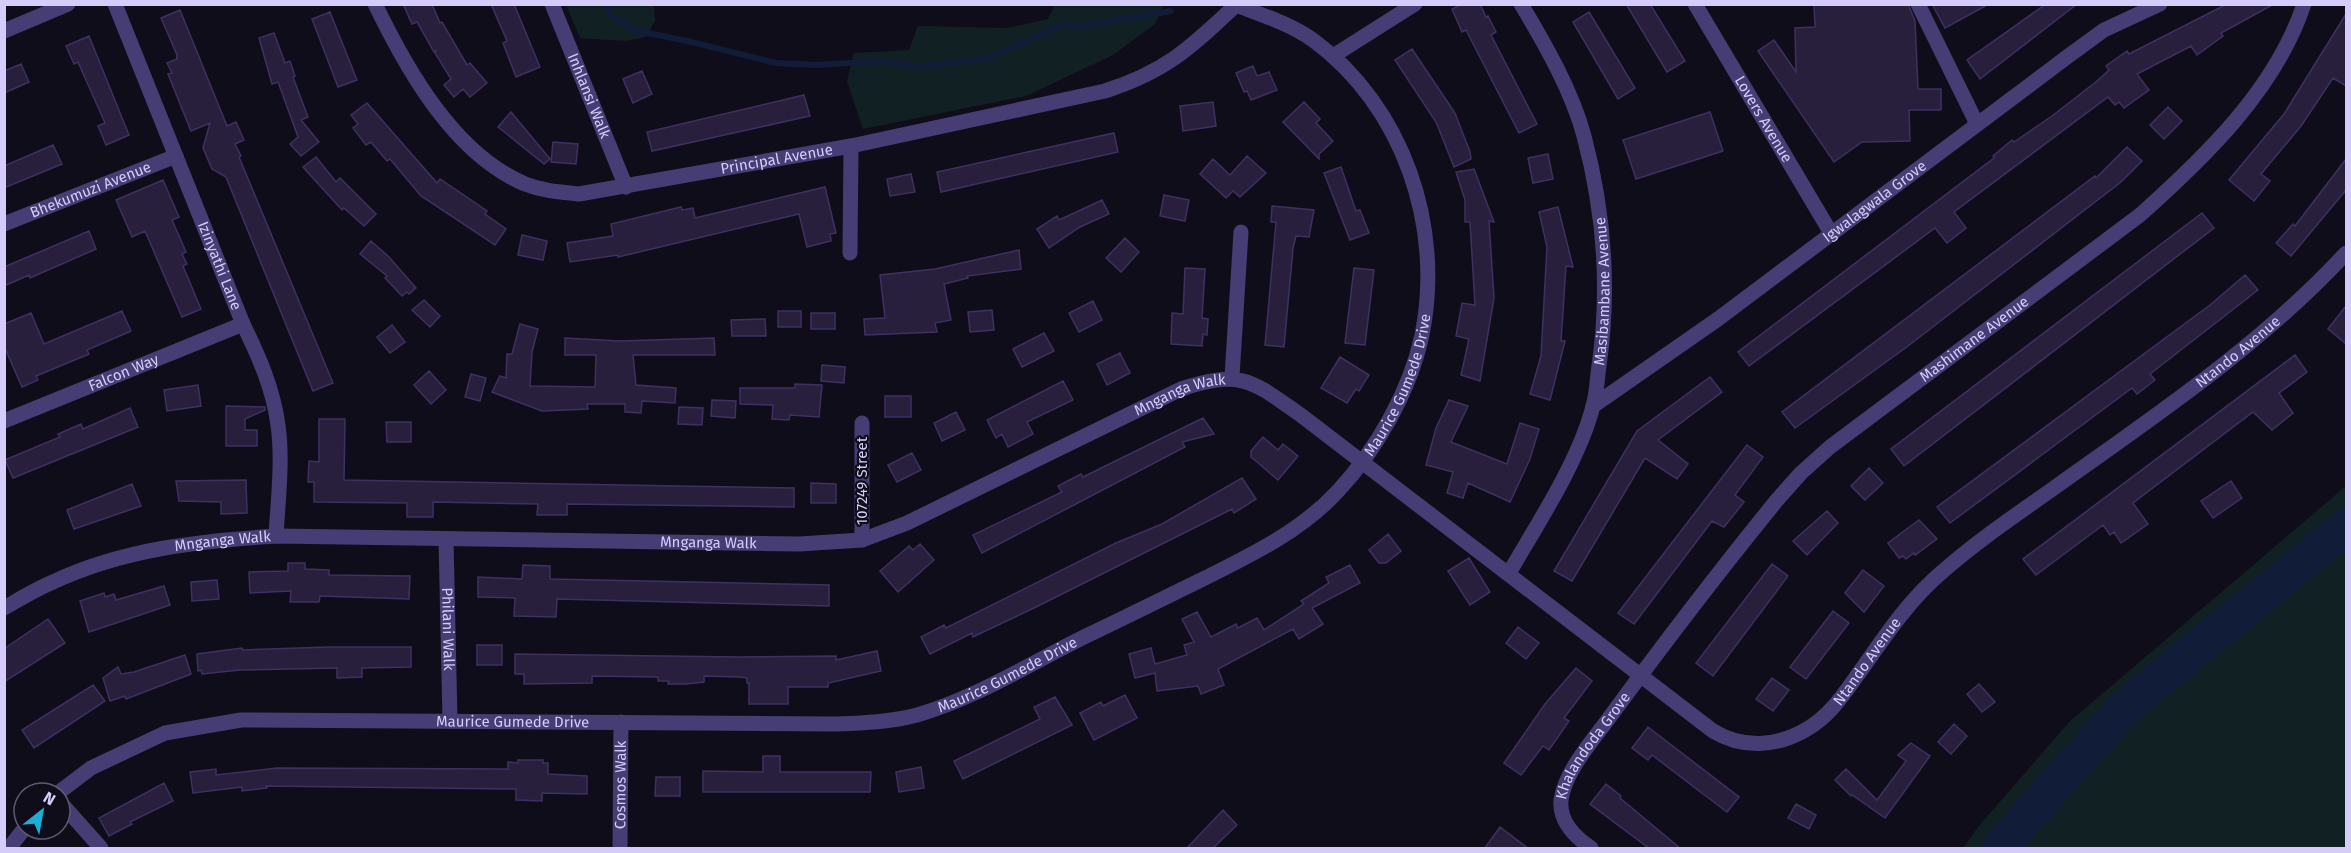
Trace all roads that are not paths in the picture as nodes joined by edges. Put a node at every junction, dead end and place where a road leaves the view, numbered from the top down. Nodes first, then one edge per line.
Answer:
1 (68, 4) edge
2 (115, 4) edge
3 (375, 4) edge
4 (552, 4) edge
5 (1415, 4) edge
6 (1521, 4) edge
7 (1695, 4) edge
8 (1918, 4) edge
9 (2160, 4) edge
10 (2304, 4) edge
11 (1235, 5) edge
12 (4, 30) edge
13 (1333, 56) junction
14 (1977, 124) junction
15 (851, 146) junction
16 (176, 156) junction
17 (626, 187) junction
18 (4, 224) edge
19 (1241, 232) dead end
20 (1831, 233) junction
21 (850, 253) dead end
22 (2346, 253) edge
23 (243, 324) junction
24 (1232, 377) junction
25 (1593, 406) junction
26 (4, 422) edge
27 (862, 423) dead end
28 (1362, 462) junction
29 (276, 536) junction
30 (446, 539) junction
31 (862, 540) junction
32 (1509, 573) junction
33 (4, 608) edge
34 (1641, 675) junction
35 (450, 721) junction
36 (621, 722) junction
37 (72, 782) edge
38 (72, 816) edge
39 (101, 849) edge
40 (620, 849) edge
41 (1591, 849) edge

1 - 12 street
2 - 16 street, Izinyathi Lane
3 - 17 street, Principal Avenue
4 - 17 street, Inhlansi Walk
5 - 13 street
6 - 25 street, Masibambane Avenue
7 - 20 street, Lovers Avenue
8 - 14 street
9 - 14 street, Igwalagwala Grove
10 - 34 street, Mashimane Avenue
11 - 13 street, Maurice Gumede Drive
11 - 15 street, Principal Avenue
13 - 28 street, Maurice Gumede Drive
14 - 20 street, Igwalagwala Grove
15 - 17 street, Principal Avenue
15 - 21 street
16 - 18 street, Bhekumuzi Avenue
16 - 23 street, Izinyathi Lane
19 - 24 street
20 - 25 street, Igwalagwala Grove
22 - 34 street, Ntando Avenue
23 - 26 street, Falcon Way
23 - 29 street, Izinyathi Lane
24 - 28 street, Mnganga Walk
24 - 31 street, Mnganga Walk
25 - 32 street, Masibambane Avenue
27 - 31 street, 107249 Street
28 - 32 street, Ntando Avenue
28 - 36 street, Maurice Gumede Drive
29 - 30 street, Mnganga Walk
29 - 33 street, Mnganga Walk
30 - 31 street, Mnganga Walk
30 - 35 street, Philani Walk
32 - 34 street, Ntando Avenue
34 - 41 street, Khalandoda Grove
35 - 36 street, Maurice Gumede Drive
35 - 37 street, Maurice Gumede Drive
36 - 40 street, Cosmos Walk
38 - 39 street

